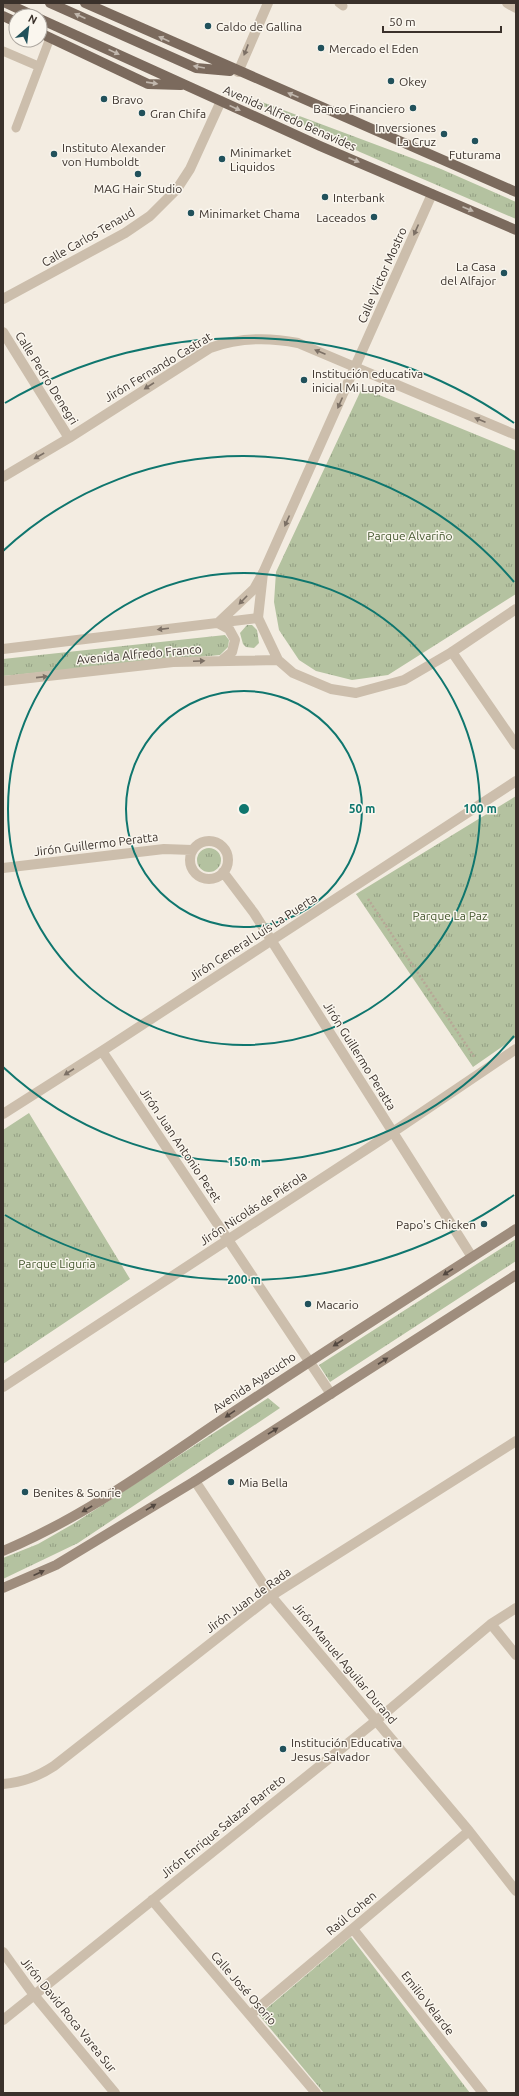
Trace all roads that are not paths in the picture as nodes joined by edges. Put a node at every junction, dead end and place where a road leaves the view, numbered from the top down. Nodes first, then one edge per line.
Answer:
1 (6, 3) edge
2 (50, 3) edge
3 (85, 3) edge
4 (268, 3) edge
5 (507, 3) edge
6 (17, 8) edge
7 (516, 8) edge
8 (48, 23) edge
9 (50, 38) joint
10 (3, 51) edge
11 (38, 66) junction
12 (238, 72) junction
13 (187, 85) junction
14 (221, 101) junction
15 (16, 128) dead end
16 (516, 192) edge
17 (432, 194) junction
18 (516, 230) edge
19 (3, 299) edge
20 (3, 332) edge
21 (356, 367) junction
22 (516, 435) edge
23 (69, 438) junction
24 (3, 477) edge
25 (263, 573) junction
26 (516, 609) edge
27 (258, 618) junction
28 (218, 623) junction
29 (3, 648) edge
30 (452, 652) junction
31 (278, 660) junction
32 (221, 661) junction
33 (3, 681) edge
34 (516, 745) edge
35 (516, 781) edge
36 (192, 850) junction
37 (3, 868) edge
38 (223, 872) junction
39 (271, 940) junction
40 (516, 1049) edge
41 (102, 1052) junction
42 (3, 1114) edge
43 (393, 1132) junction
44 (516, 1228) edge
45 (229, 1239) junction
46 (472, 1257) junction
47 (516, 1275) edge
48 (310, 1361) junction
49 (3, 1387) edge
50 (331, 1394) junction
51 (516, 1441) edge
52 (195, 1481) junction
53 (3, 1551) edge
54 (3, 1588) edge
55 (272, 1596) junction
56 (516, 1608) edge
57 (491, 1624) junction
58 (516, 1655) edge
59 (377, 1720) junction
60 (3, 1784) edge
61 (469, 1831) junction
62 (516, 1892) edge
63 (152, 1900) junction
64 (353, 1929) junction
65 (3, 1952) edge
66 (34, 1995) junction
67 (250, 2014) junction
68 (3, 2020) edge
69 (115, 2093) edge
70 (316, 2093) edge
71 (483, 2093) edge

1 - 6 main road
12 -> 2 main road, Avenida Alfredo Benavides
12 -> 3 main road, Avenida Alfredo Benavides
4 -> 12 street
5 - 7 street
8 -> 13 main road, Avenida Alfredo Benavides
9 - 11 lane
9 -> 13 main road, Avenida Alfredo Benavides
10 - 11 lane
11 - 15 lane
16 -> 12 main road, Avenida Alfredo Benavides
13 - 14 main road, Avenida Alfredo Benavides
14 -> 17 main road, Avenida Alfredo Benavides
14 - 19 street, Calle Carlos Tenaud
17 -> 18 main road, Avenida Alfredo Benavides
17 -> 21 street, Calle Victor Mostro
20 - 23 street, Calle Pedro Denegri
22 -> 21 street, Jirón Fernando Castrat
21 -> 23 street, Jirón Fernando Castrat
21 -> 25 street
23 -> 24 street, Jirón Fernando Castrat
25 - 27 street
25 -> 28 street
26 - 30 street
27 - 28 street, Avenida Alfredo Franco
27 - 31 street
28 -> 29 street, Avenida Alfredo Franco
28 - 32 street
30 - 31 street
30 - 34 street
31 - 32 street, Avenida Alfredo Franco
33 -> 32 street, Avenida Alfredo Franco
35 - 39 street, Jirón General Luís La Puerta
36 - 37 street, Jirón Guillermo Peratta
36 - 38 street
36 - 38 street
38 - 39 street, Jirón Guillermo Peratta
39 - 41 street, Jirón General Luís La Puerta
39 - 43 street, Jirón Guillermo Peratta
40 - 43 street, Jirón Nicolás de Piérola
41 -> 42 street, Jirón General Luís La Puerta
41 - 45 street, Jirón Juan Antonio Pezet
43 - 45 street, Jirón Nicolás de Piérola
43 - 46 street, Jirón Guillermo Peratta
44 - 46 main road, Avenida Ayacucho
45 - 48 street, Jirón Juan Antonio Pezet
45 - 49 street, Jirón Nicolás de Piérola
46 -> 48 main road, Avenida Ayacucho
50 -> 47 main road
48 - 50 street, Jirón Juan Antonio Pezet
48 -> 53 main road, Avenida Ayacucho
52 -> 50 main road
51 - 55 street, Jirón Juan de Rada
54 -> 52 main road
52 - 55 street, Jirón Manuel Aguilar Durand
55 - 59 street, Jirón Manuel Aguilar Durand
55 - 60 street, Jirón Juan de Rada
56 - 57 street, Jirón Enrique Salazar Barreto
57 - 58 street
57 - 59 street, Jirón Enrique Salazar Barreto
59 - 61 street, Jirón Manuel Aguilar Durand
59 - 63 street, Jirón Enrique Salazar Barreto
61 - 62 street, Jirón Manuel Aguilar Durand
61 - 64 street, Raúl Cohen
63 - 66 street, Jirón Enrique Salazar Barreto
63 - 67 street, Calle José Osorio
64 - 67 street, Raúl Cohen
64 - 71 street, Emilio Velarde
65 - 66 street, Jirón David Roca Varea Sur
66 - 68 street, Jirón Enrique Salazar Barreto
66 - 69 street, Jirón David Roca Varea Sur
67 - 70 street, Calle José Osorio

